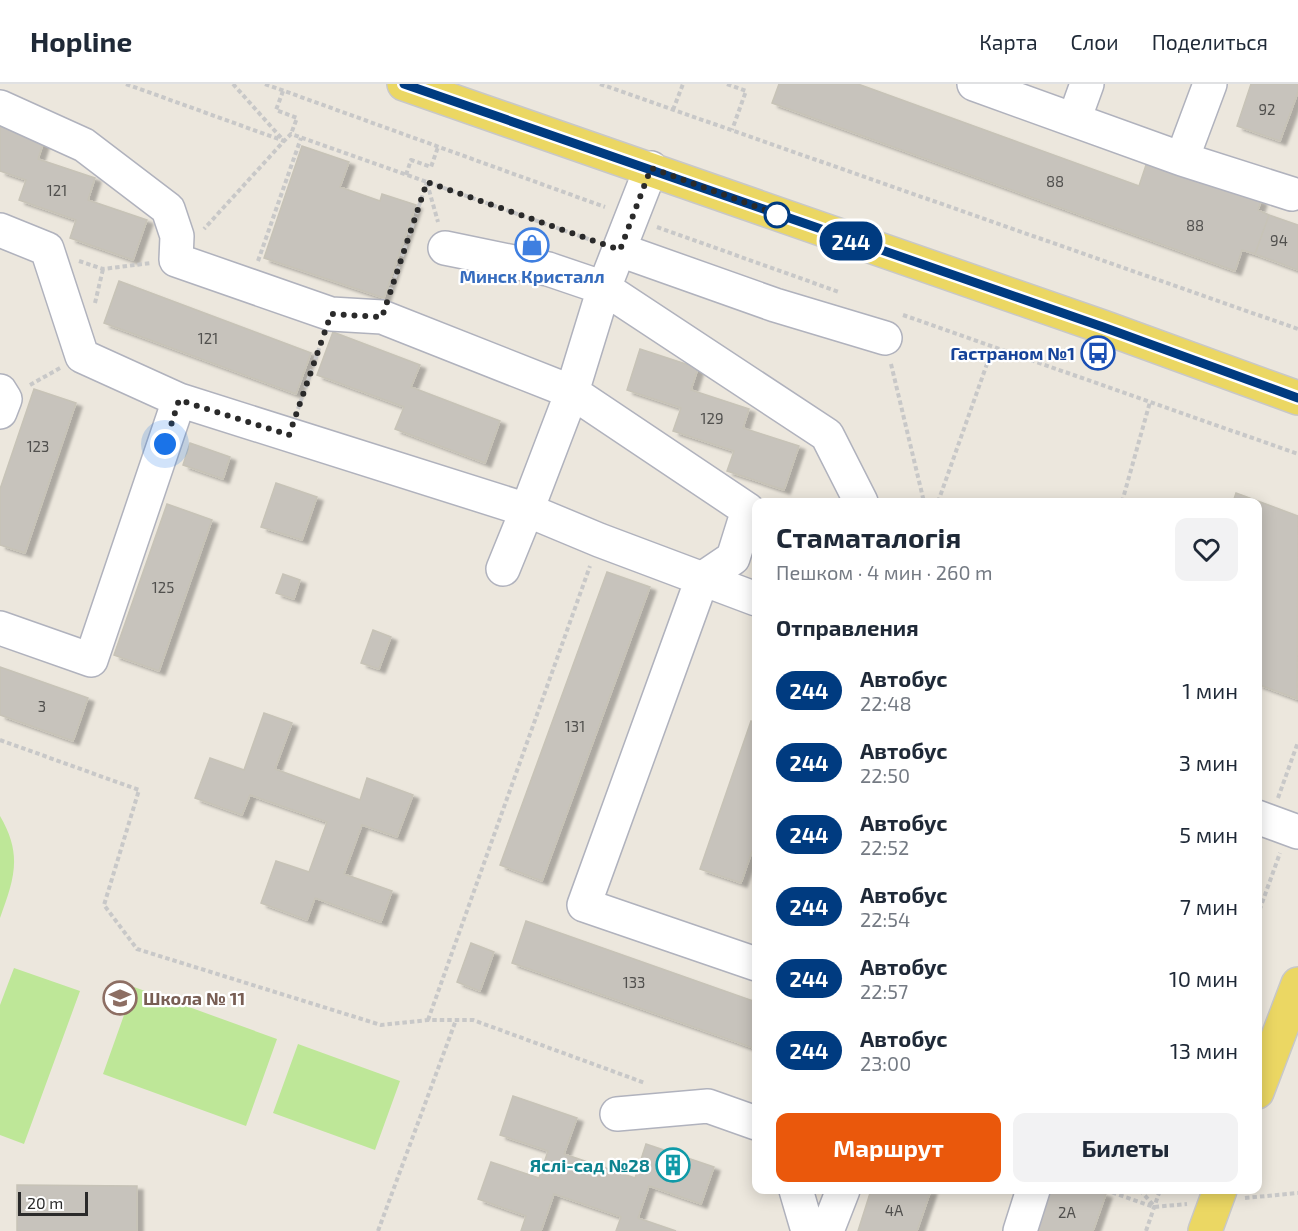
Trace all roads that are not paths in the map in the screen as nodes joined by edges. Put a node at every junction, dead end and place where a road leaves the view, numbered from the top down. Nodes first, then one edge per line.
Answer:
1 (404, 84) edge
2 (975, 84) edge
3 (1087, 84) edge
4 (1210, 84) edge
5 (0, 107) edge
6 (1074, 120) junction
7 (1182, 159) junction
8 (651, 168) junction
9 (1292, 194) dead end
10 (0, 230) edge
11 (445, 248) road end
12 (620, 250) junction
13 (604, 288) junction
14 (885, 338) road end
15 (0, 391) edge
16 (572, 392) junction
17 (1298, 398) edge
18 (179, 400) junction
19 (0, 412) edge
20 (859, 498) edge
21 (527, 510) junction
22 (503, 569) dead end
23 (702, 579) junction
24 (752, 598) edge
25 (0, 628) edge
26 (752, 963) edge
27 (1298, 984) edge
28 (1262, 1079) edge
29 (617, 1114) dead end
30 (752, 1122) edge
31 (797, 1194) edge
32 (841, 1194) edge
33 (1032, 1194) edge
34 (1219, 1194) edge
35 (808, 1231) edge
36 (827, 1231) edge
37 (1020, 1231) edge
38 (1205, 1231) edge

1 - 8 main road
2 - 6 lane
3 - 6 lane
4 - 7 lane
5 - 16 lane
6 - 7 lane
7 - 9 lane
8 - 12 lane
8 - 17 main road
10 - 18 lane
11 - 13 lane
12 - 13 lane
12 - 14 lane
13 - 16 lane
13 - 20 lane
15 - 19 lane
16 - 21 lane
16 - 23 lane
18 - 21 lane
18 - 25 lane
21 - 22 lane
21 - 23 lane
23 - 24 lane
23 - 26 lane
27 - 28 main road
29 - 30 lane
31 - 35 lane
32 - 36 lane
33 - 37 lane
34 - 38 main road

